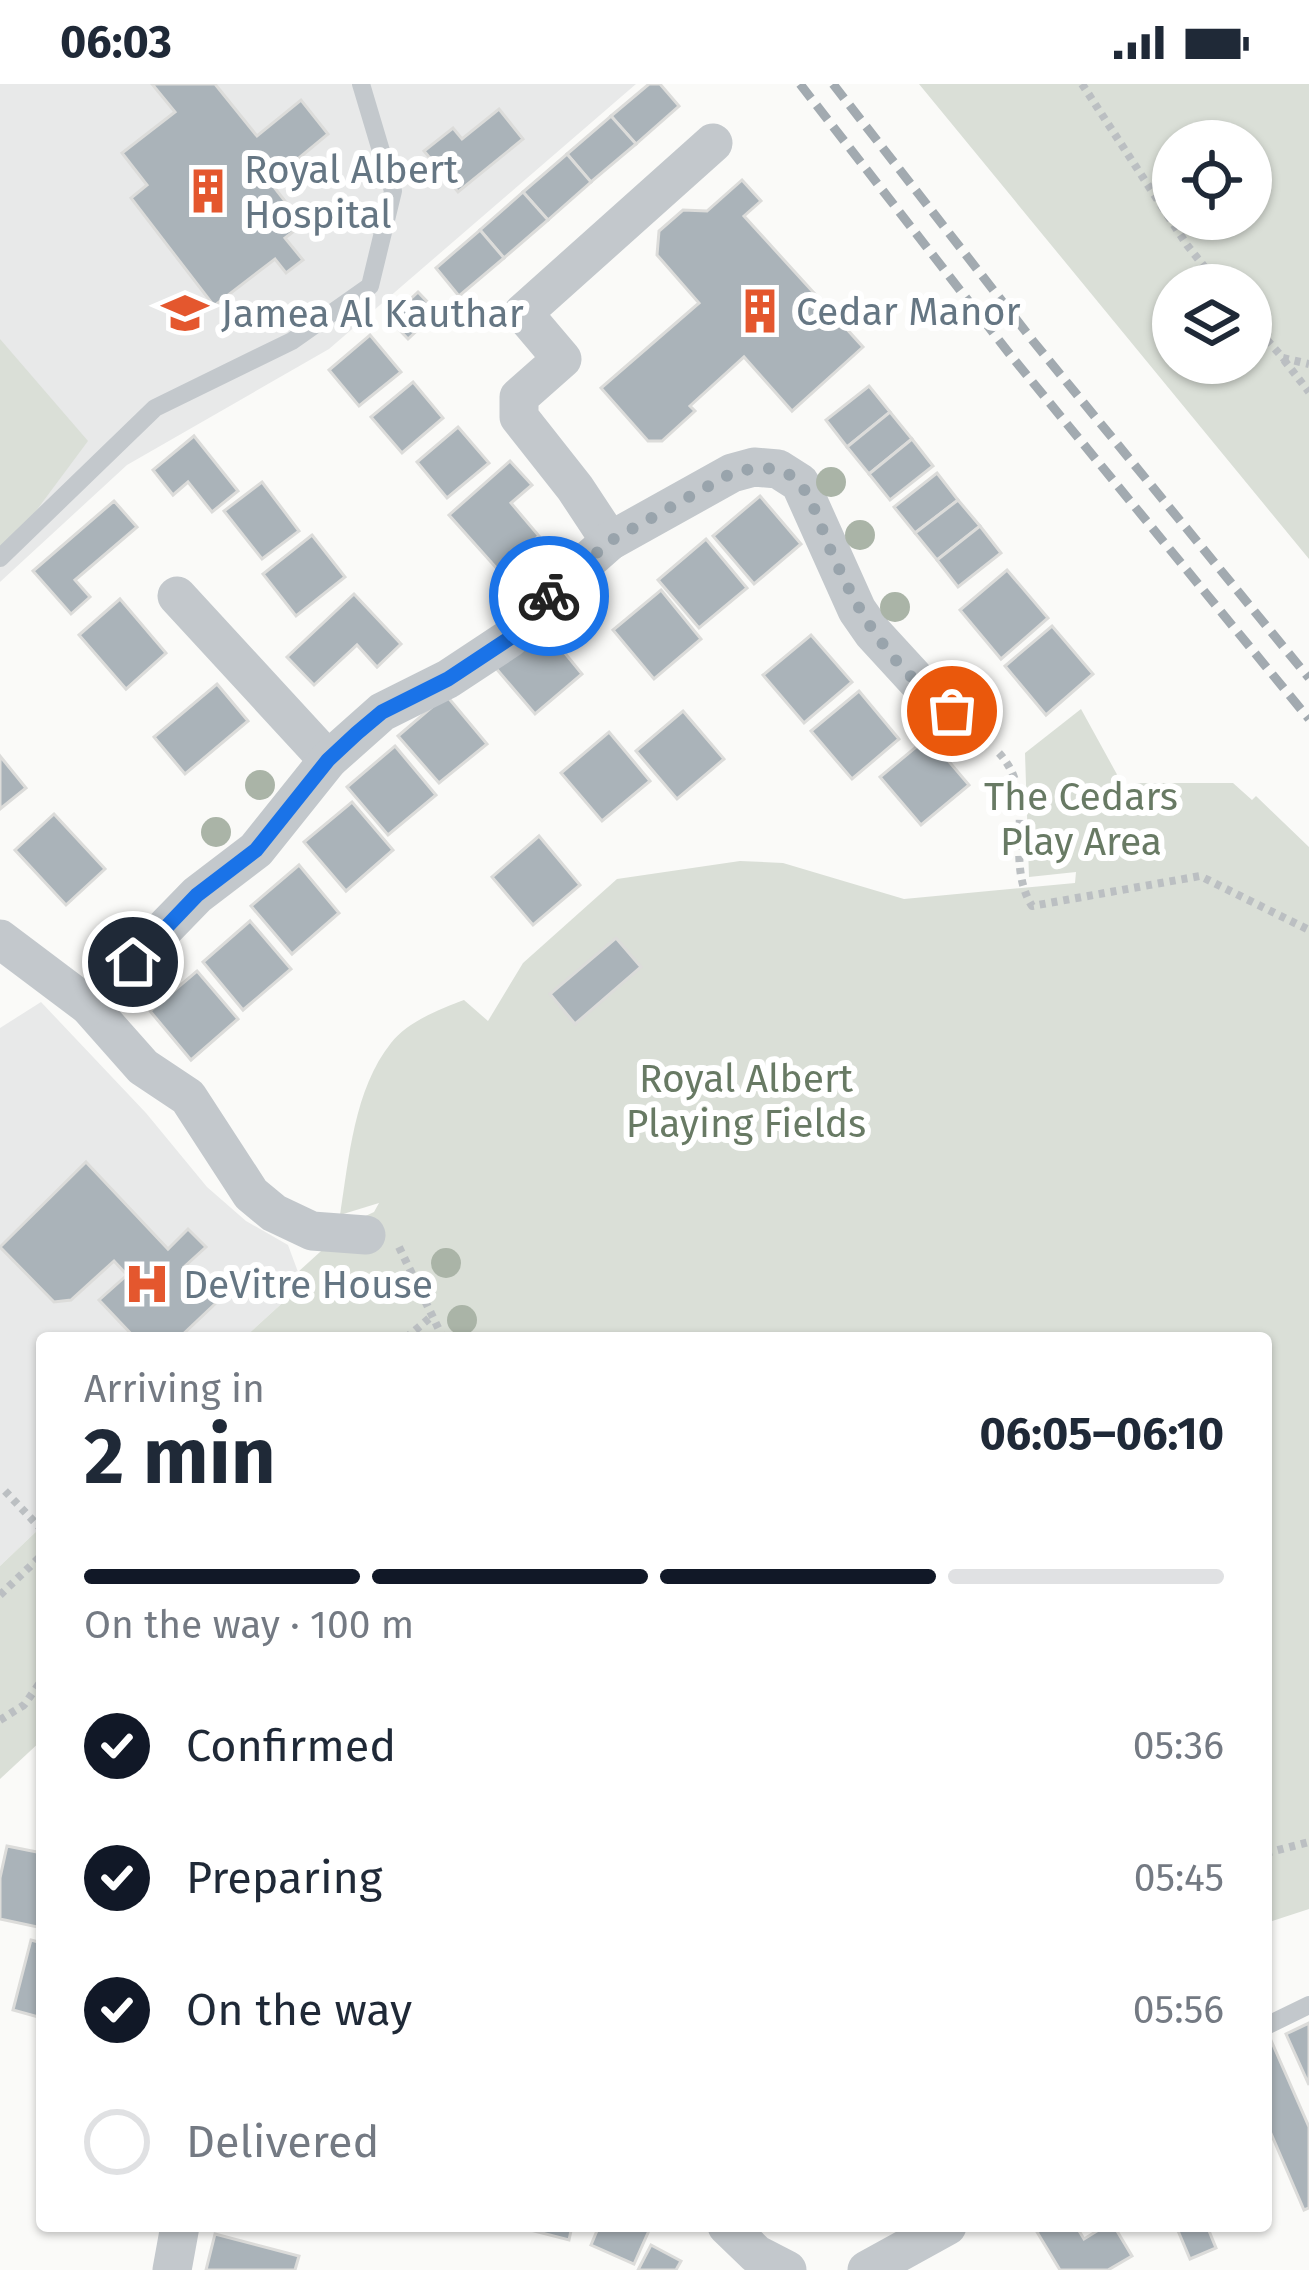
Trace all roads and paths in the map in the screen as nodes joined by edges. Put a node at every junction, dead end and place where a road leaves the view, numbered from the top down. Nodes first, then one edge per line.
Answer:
1 (362, 84) edge
2 (1082, 84) edge
3 (713, 143) dead end
4 (1202, 264) edge
5 (1272, 346) edge
6 (1283, 358) junction
7 (1309, 364) edge
8 (1309, 392) edge
9 (610, 541) junction
10 (0, 558) edge
11 (177, 596) dead end
12 (974, 727) joint
13 (328, 760) junction
14 (1309, 930) edge
15 (0, 939) edge
16 (89, 1006) junction
17 (366, 1235) joint
18 (432, 1316) junction
19 (413, 1332) edge
20 (440, 1332) edge
21 (5, 1491) dead end
22 (36, 1524) edge
23 (36, 1562) edge
24 (0, 1595) edge
25 (36, 1688) edge
26 (0, 1720) edge
27 (1309, 1842) edge
28 (1272, 1851) edge
29 (1309, 2005) edge
30 (1272, 2023) edge
31 (179, 2232) edge
32 (733, 2232) edge
33 (931, 2232) edge
34 (172, 2270) edge
35 (787, 2270) edge
36 (867, 2270) edge

1 - 10 lane
2 - 4 path
3 - 9 street
5 - 6 path
6 - 7 path
6 - 8 path
9 - 12 street
9 - 13 street
11 - 13 street
12 - 14 path
13 - 16 street
15 - 16 street
16 - 17 street
17 - 18 path
18 - 19 path
18 - 20 path
21 - 22 path
23 - 24 path
25 - 26 path
27 - 28 path
29 - 30 lane
31 - 34 street
32 - 35 street
33 - 36 street

